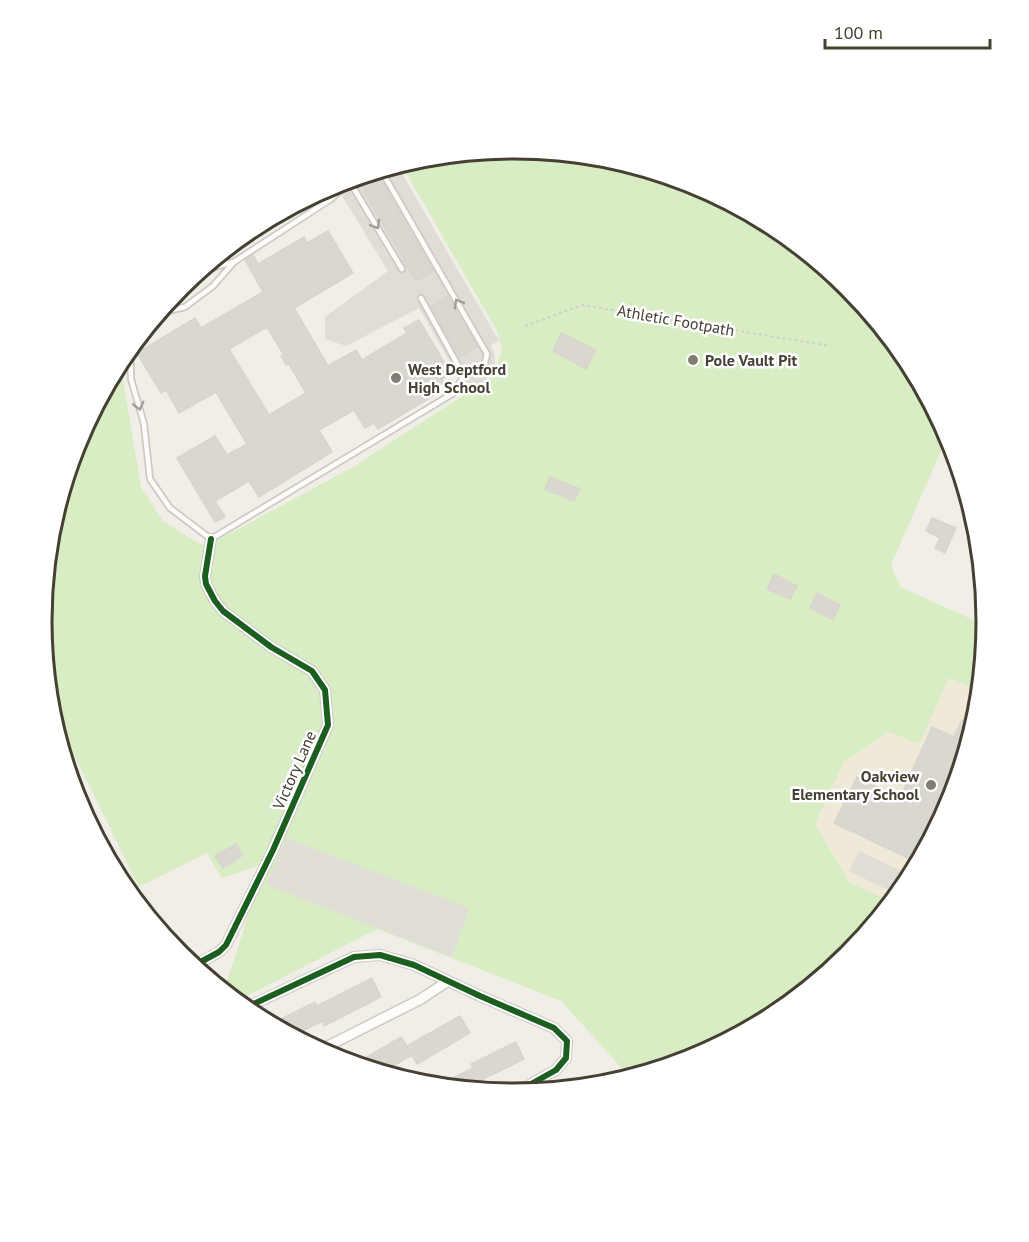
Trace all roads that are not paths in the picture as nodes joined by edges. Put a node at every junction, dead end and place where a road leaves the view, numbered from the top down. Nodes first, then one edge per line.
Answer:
1 (386, 178) edge
2 (355, 188) edge
3 (335, 196) edge
4 (234, 262) junction
5 (222, 264) edge
6 (402, 269) dead end
7 (421, 298) dead end
8 (173, 310) edge
9 (131, 363) edge
10 (464, 376) junction
11 (212, 539) junction
12 (202, 961) edge
13 (448, 981) junction
14 (255, 1003) edge
15 (331, 1045) edge
16 (535, 1082) edge

10 -> 1 lane
2 -> 6 lane
3 - 4 lane
4 - 5 lane
4 - 8 lane
7 - 10 lane
9 -> 11 lane
10 - 11 lane
11 - 12 street, Victory Lane
13 - 14 street
13 - 15 street
13 - 16 street

